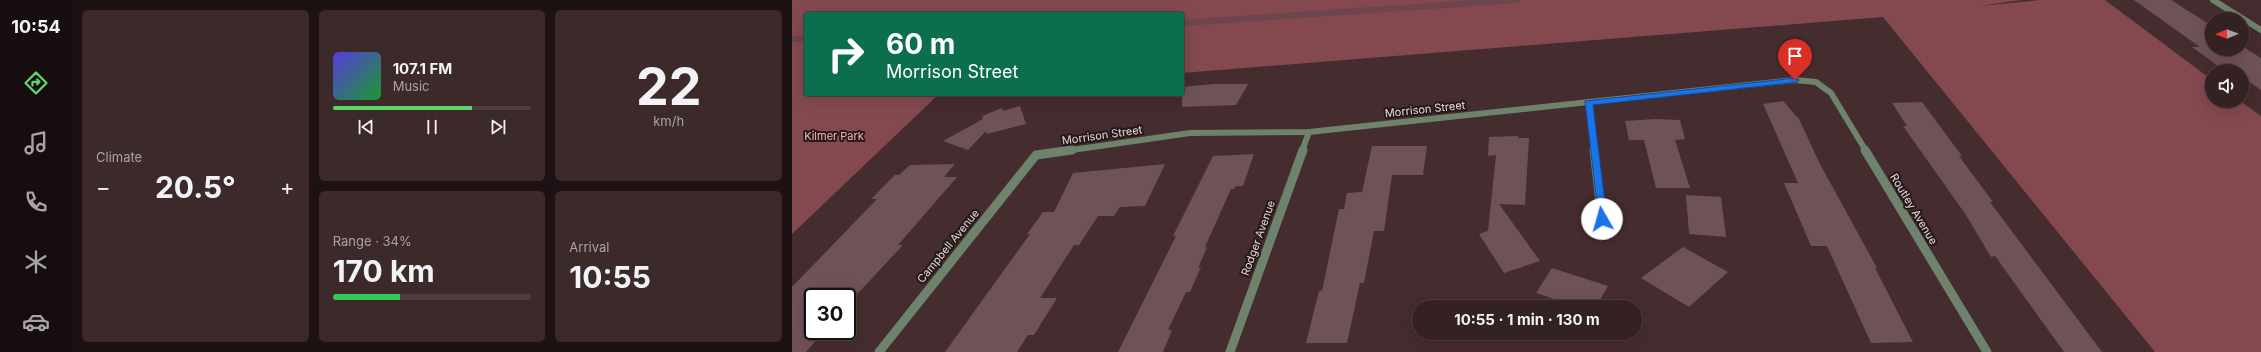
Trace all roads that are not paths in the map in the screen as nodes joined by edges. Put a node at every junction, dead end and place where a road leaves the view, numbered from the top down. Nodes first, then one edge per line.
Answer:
1 (2213, 0) edge
2 (2261, 30) edge
3 (1816, 82) joint
4 (1588, 103) junction
5 (1309, 132) junction
6 (1036, 155) joint
7 (1602, 219) dead end
8 (879, 352) edge
9 (1230, 352) edge
10 (1987, 352) edge

1 - 2 street
3 - 4 street, Morrison Street
3 - 10 street, Routley Avenue
4 - 5 street, Morrison Street
4 - 7 street
5 - 6 street, Morrison Street
5 - 9 street, Rodger Avenue
6 - 8 street, Campbell Avenue

